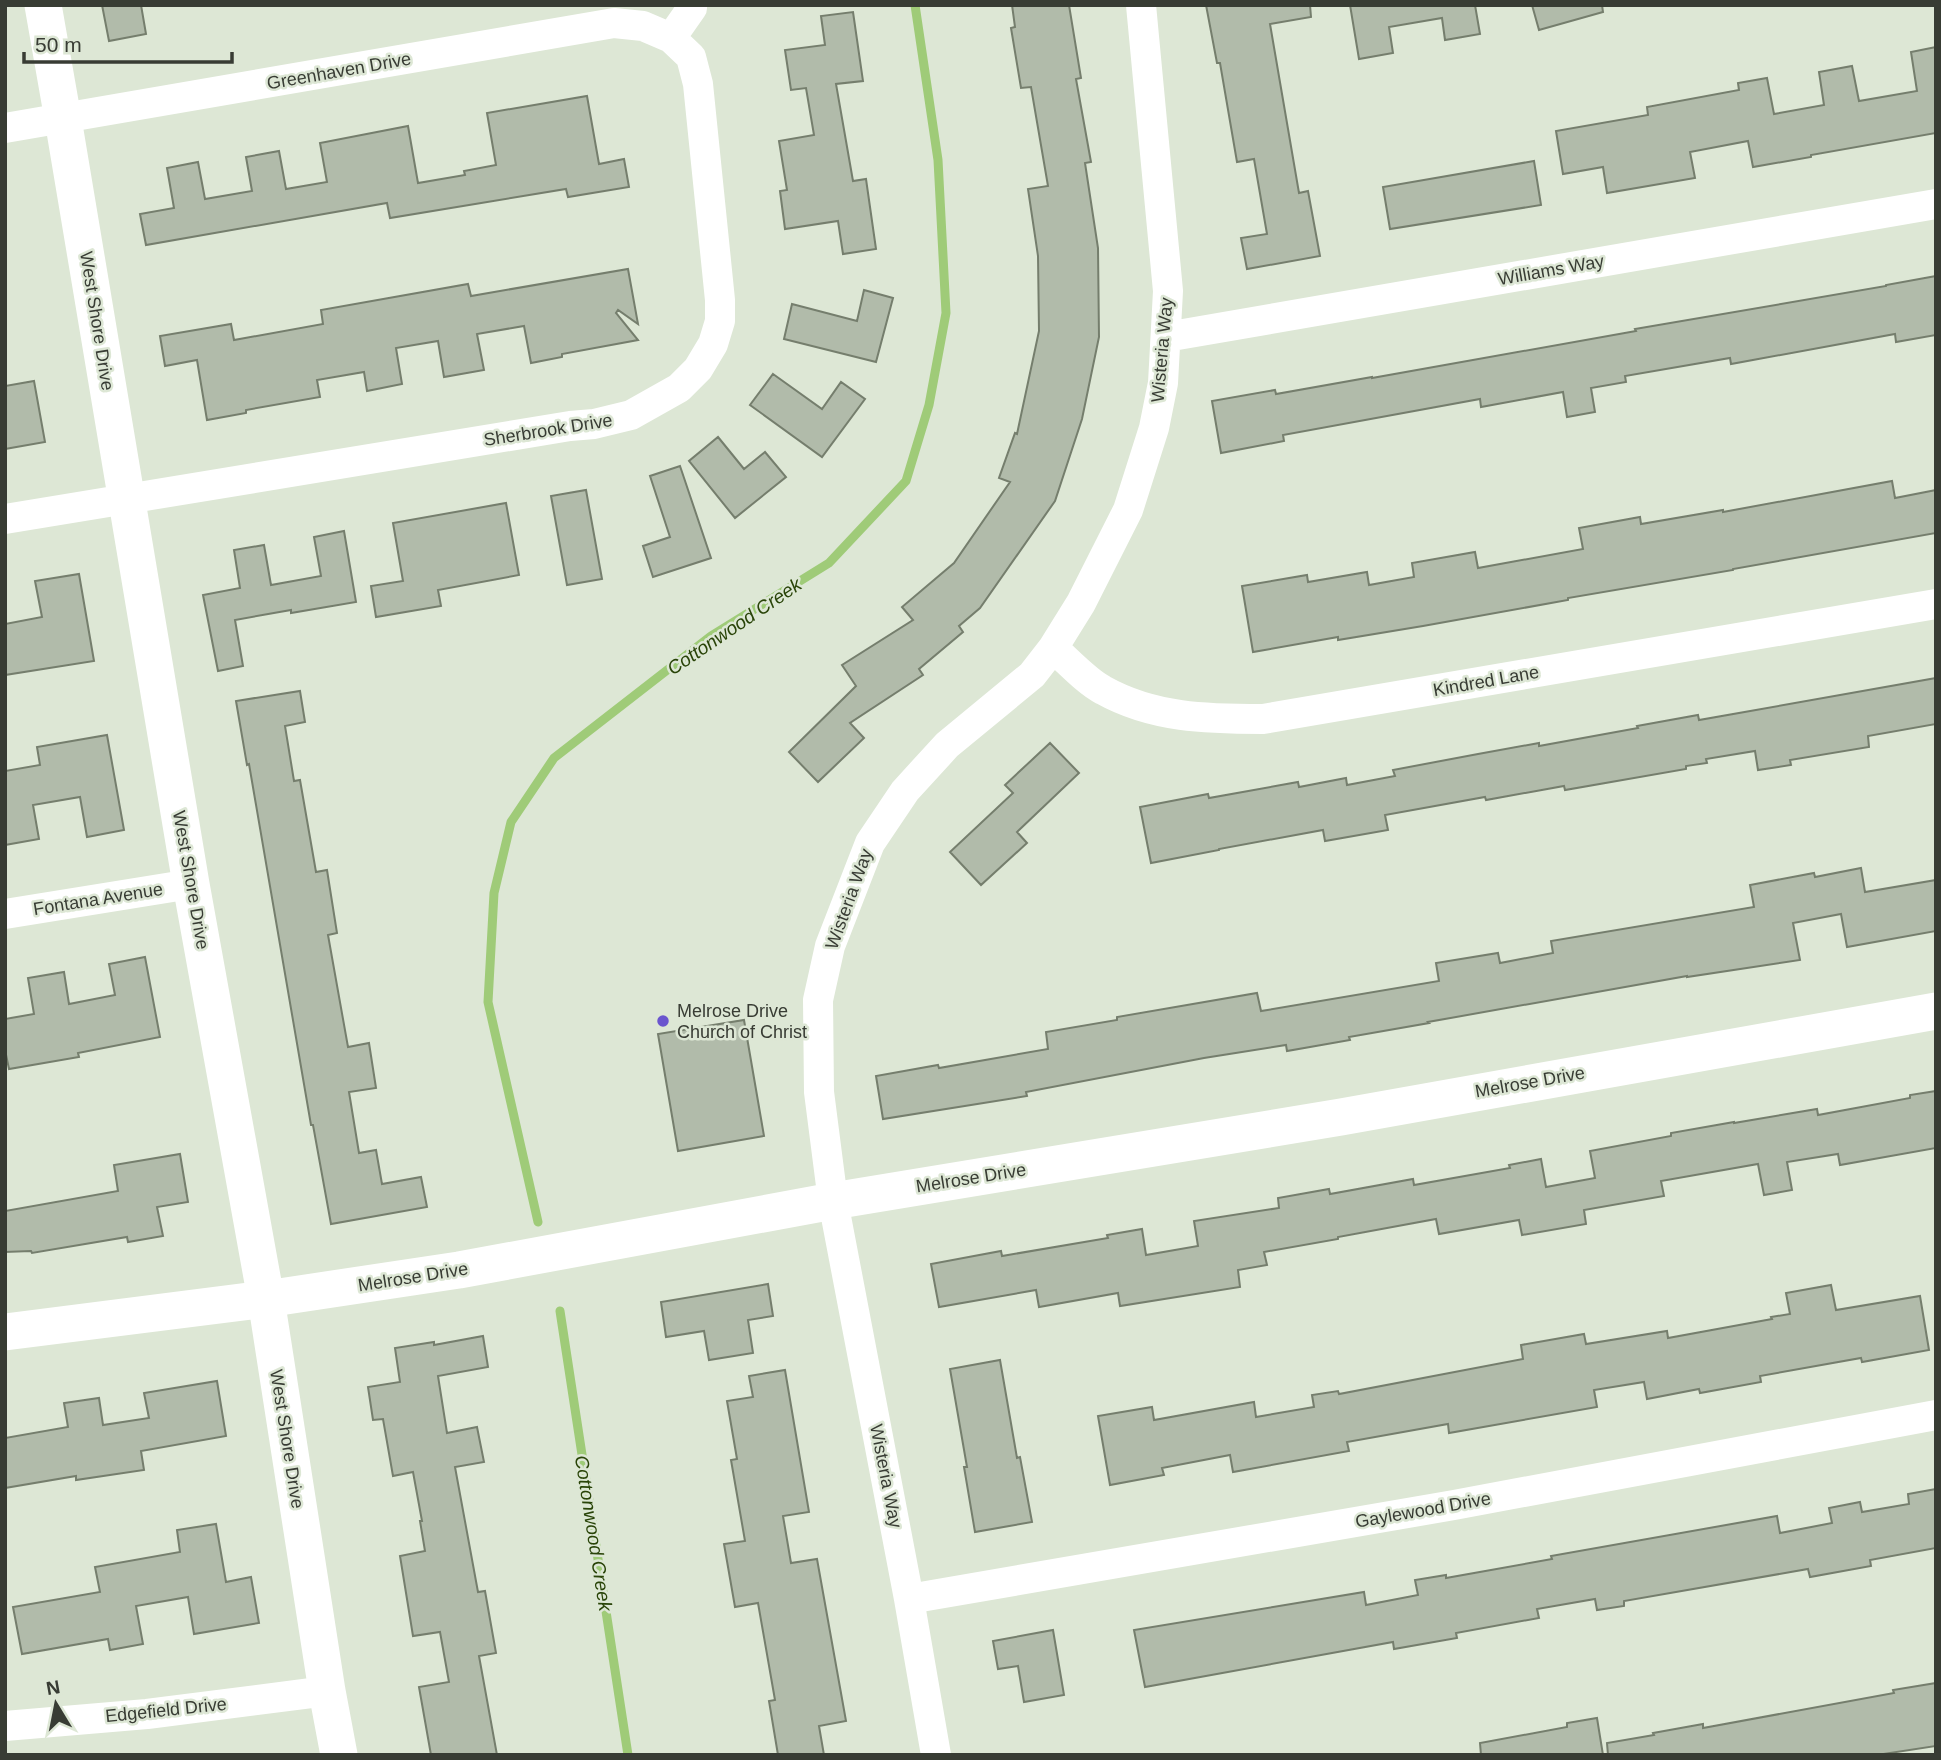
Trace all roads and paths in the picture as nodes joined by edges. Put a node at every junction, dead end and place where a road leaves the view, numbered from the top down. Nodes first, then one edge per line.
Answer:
1 (43, 5) edge
2 (1141, 5) edge
3 (692, 8) dead end
4 (671, 38) junction
5 (63, 119) junction
6 (5, 128) edge
7 (1936, 204) edge
8 (1166, 337) junction
9 (127, 500) junction
10 (5, 519) edge
11 (1936, 604) edge
12 (1053, 648) junction
13 (191, 884) junction
14 (5, 914) edge
15 (1936, 1012) edge
16 (833, 1201) junction
17 (266, 1299) junction
18 (5, 1332) edge
19 (1936, 1415) edge
20 (909, 1599) junction
21 (327, 1691) junction
22 (5, 1726) edge
23 (339, 1755) edge
24 (936, 1755) edge

1 - 5 street, West Shore Drive
2 - 8 street, Wisteria Way
3 - 4 street
4 - 5 street, Greenhaven Drive
4 - 9 street, Sherbrook Drive
5 - 6 street, Greenhaven Drive
5 - 9 street, West Shore Drive
7 - 8 street, Williams Way
8 - 12 street, Wisteria Way
9 - 10 street, Sherbrook Drive
9 - 13 street, West Shore Drive
11 - 12 street, Kindred Lane
12 - 16 street, Wisteria Way
13 - 14 street, Fontana Avenue
13 - 17 street, West Shore Drive
15 - 16 street, Melrose Drive
16 - 17 street, Melrose Drive
16 - 20 street, Wisteria Way
17 - 18 street, Melrose Drive
17 - 21 street, West Shore Drive
19 - 20 street, Gaylewood Drive
20 - 24 street, Wisteria Way
21 - 22 street, Edgefield Drive
21 - 23 street, West Shore Drive

